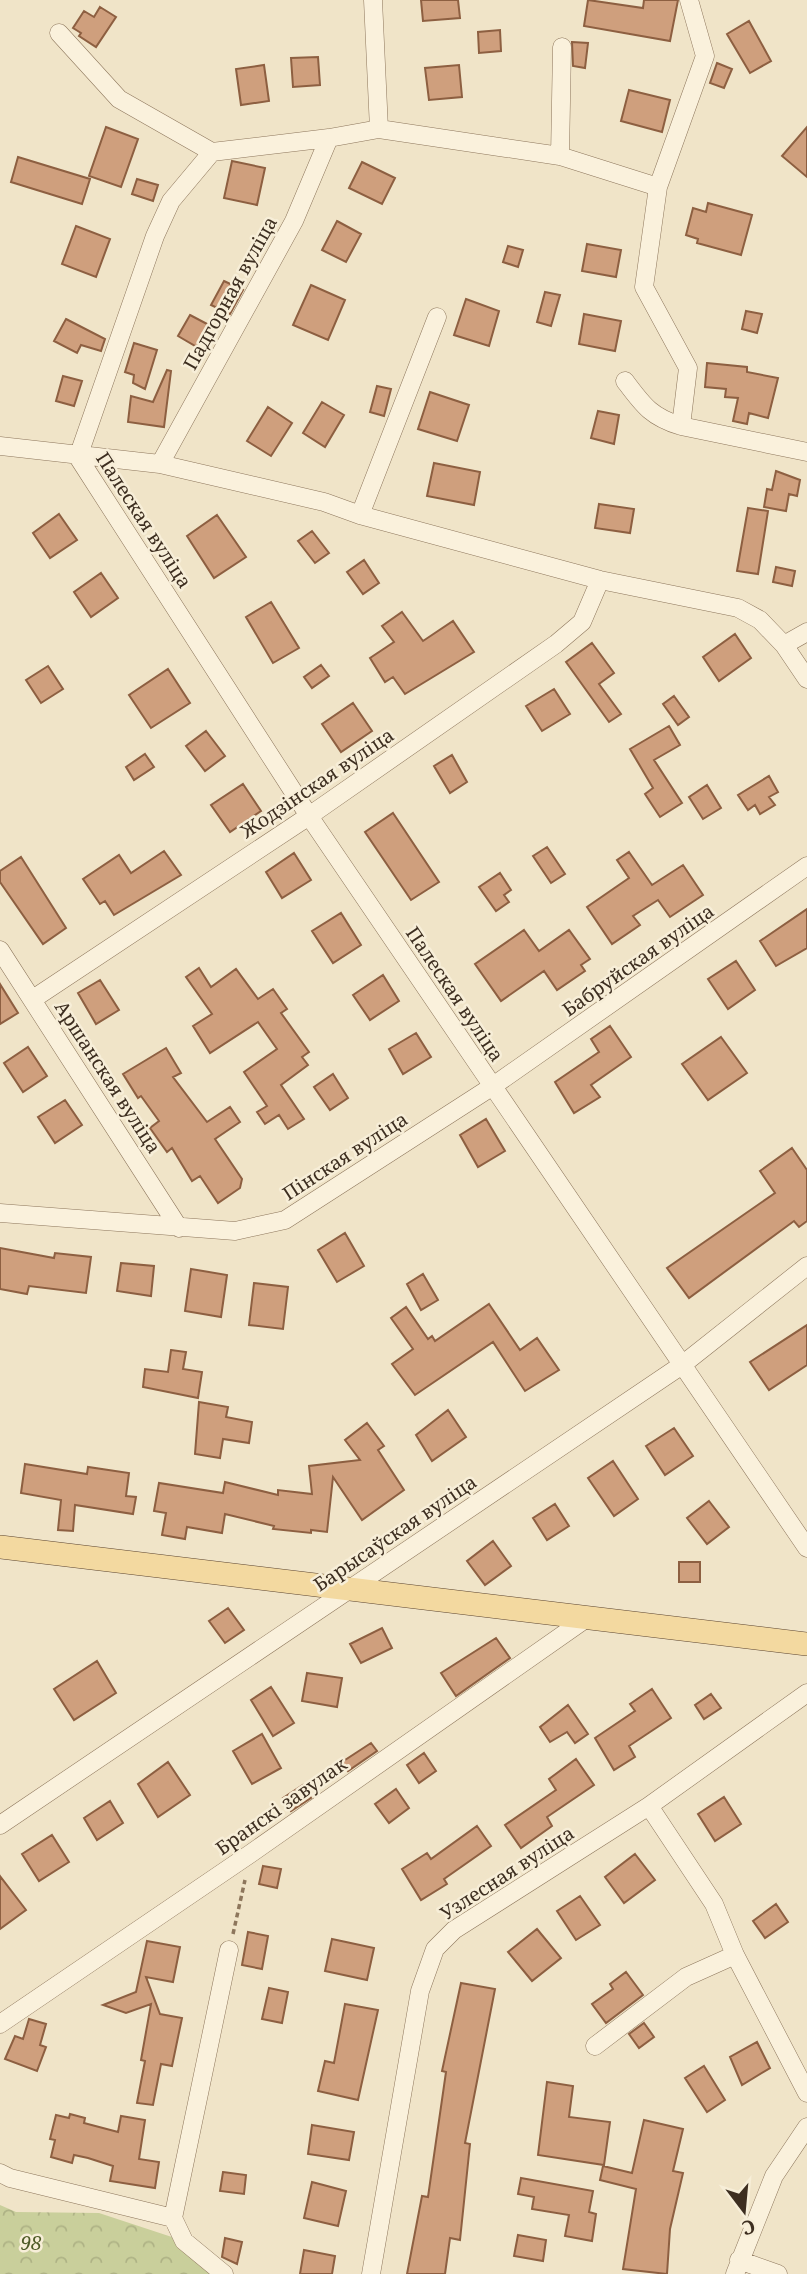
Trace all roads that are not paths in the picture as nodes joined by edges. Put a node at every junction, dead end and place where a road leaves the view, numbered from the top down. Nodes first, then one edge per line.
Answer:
1 (373, 0) edge
2 (690, 0) edge
3 (60, 33) dead end
4 (562, 47) dead end
5 (379, 129) junction
6 (329, 138) junction
7 (212, 152) junction
8 (560, 156) junction
9 (658, 187) junction
10 (437, 317) dead end
11 (625, 381) dead end
12 (681, 426) junction
13 (0, 446) edge
14 (807, 452) edge
15 (78, 457) junction
16 (160, 464) junction
17 (360, 515) junction
18 (600, 580) junction
19 (807, 632) edge
20 (784, 645) junction
21 (807, 679) edge
22 (309, 816) junction
23 (807, 866) edge
24 (0, 950) edge
25 (33, 999) junction
26 (493, 1086) junction
27 (0, 1213) edge
28 (179, 1228) junction
29 (807, 1266) edge
30 (682, 1365) junction
31 (0, 1547) edge
32 (807, 1548) edge
33 (352, 1587) junction
34 (584, 1620) junction
35 (807, 1644) edge
36 (807, 1693) edge
37 (649, 1806) junction
38 (0, 1825) edge
39 (229, 1950) road end
40 (735, 1955) junction
41 (0, 2024) edge
42 (595, 2046) dead end
43 (807, 2093) edge
44 (807, 2127) edge
45 (0, 2173) edge
46 (173, 2218) junction
47 (737, 2267) edge
48 (224, 2274) edge
49 (371, 2274) edge
50 (778, 2274) edge

1 - 5 street
2 - 9 street
3 - 7 street
4 - 8 street
5 - 6 street
5 - 8 street
6 - 7 street
6 - 16 street, Падгорная вуліца
7 - 15 street
8 - 9 street
9 - 12 street
10 - 17 street
11 - 12 street
12 - 14 street
13 - 15 street
15 - 16 street
15 - 22 street, Палеская вуліца
16 - 17 street
17 - 18 street
18 - 20 street
18 - 22 street, Жодзінская вуліца
19 - 20 street
20 - 21 street
22 - 25 street, Жодзінская вуліца
22 - 26 street, Палеская вуліца
23 - 26 street, Бабруйская вуліца
24 - 25 street, Аршанская вуліца
25 - 28 street, Аршанская вуліца
26 - 28 street, Пінская вуліца
26 - 30 street, Палеская вуліца
27 - 28 street, Пінская вуліца
29 - 30 street, Барысаўская вуліца
30 - 32 street, Палеская вуліца
30 - 33 street, Барысаўская вуліца
31 - 33 main road
33 - 34 main road
33 - 38 street, Барысаўская вуліца
34 - 35 main road
34 - 41 street, Бранскі завулак
36 - 37 street, Узлесная вуліца
37 - 40 street
37 - 49 street, Узлесная вуліца
39 - 46 street
40 - 42 street
40 - 43 street
44 - 47 street
45 - 46 street
46 - 48 street
47 - 50 street

